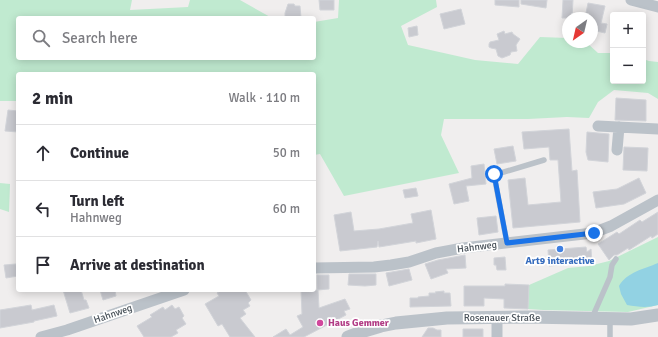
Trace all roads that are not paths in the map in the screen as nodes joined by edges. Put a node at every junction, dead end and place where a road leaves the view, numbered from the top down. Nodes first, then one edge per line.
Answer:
1 (631, 0) edge
2 (658, 7) edge
3 (598, 126) dead end
4 (619, 127) junction
5 (658, 129) edge
6 (617, 150) dead end
7 (544, 160) dead end
8 (658, 200) edge
9 (507, 243) junction
10 (616, 259) dead end
11 (316, 268) edge
12 (178, 292) edge
13 (658, 315) edge
14 (497, 318) junction
15 (592, 318) junction
16 (610, 319) junction
17 (41, 337) edge
18 (348, 337) edge
19 (497, 337) edge
20 (610, 337) edge

1 - 2 street
3 - 4 street
4 - 5 street
4 - 6 street
7 - 9 lane
8 - 9 street, Hahnweg
9 - 11 street, Hahnweg
10 - 15 lane
12 - 17 street, Hahnweg
13 - 16 street, Rosenauer Straße
14 - 15 street, Rosenauer Straße
14 - 18 street, Rosenauer Straße
14 - 19 street
15 - 16 street, Rosenauer Straße
16 - 20 lane

